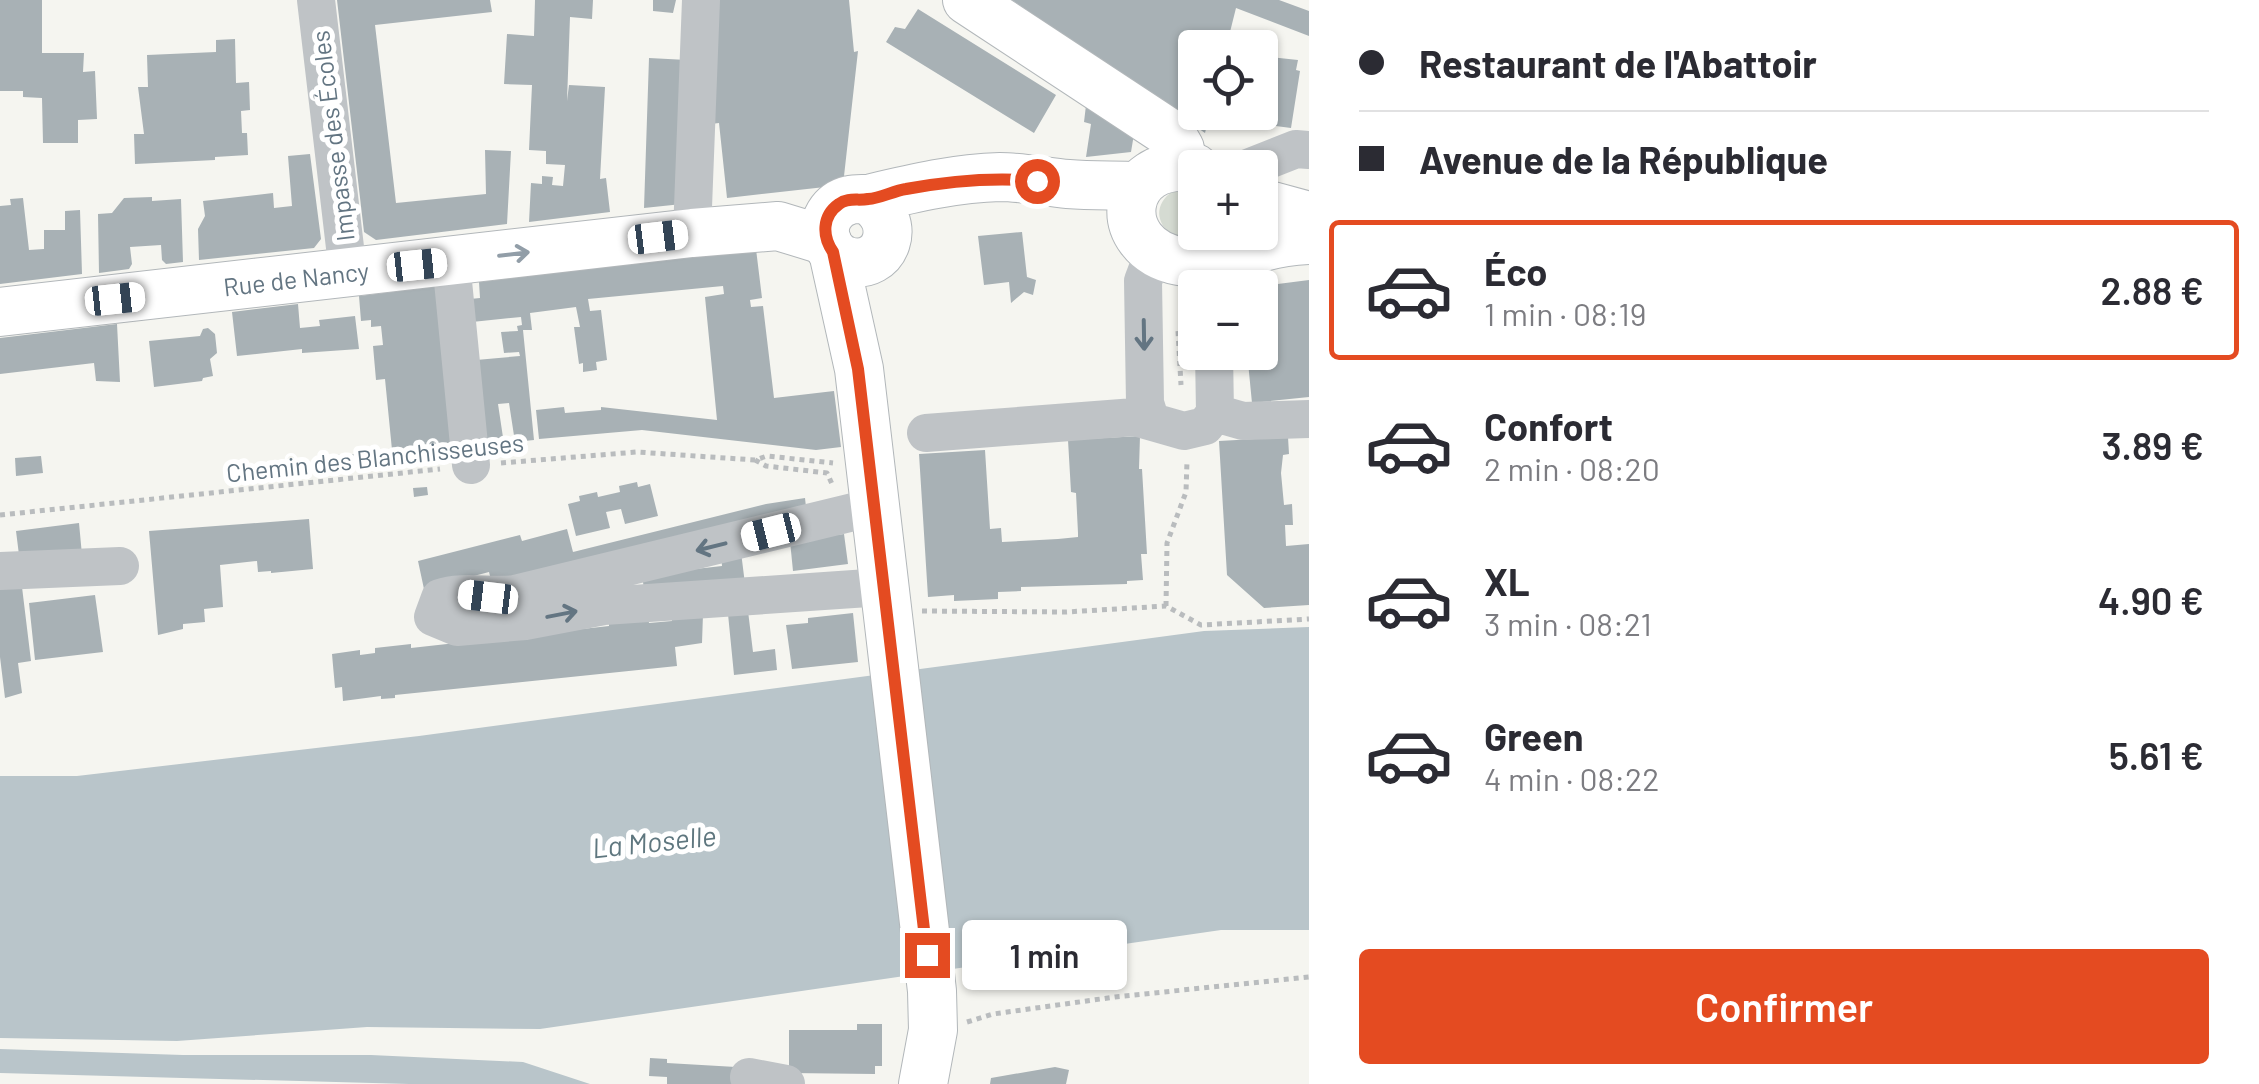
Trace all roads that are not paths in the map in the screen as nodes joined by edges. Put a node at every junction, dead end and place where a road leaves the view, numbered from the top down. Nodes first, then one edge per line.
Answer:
1 (316, 0) edge
2 (700, 0) edge
3 (968, 0) edge
4 (1180, 150) edge
5 (1309, 150) edge
6 (1278, 156) edge
7 (1309, 165) edge
8 (1178, 169) edge
9 (1278, 181) edge
10 (1278, 206) edge
11 (1309, 216) edge
12 (1142, 223) junction
13 (692, 233) junction
14 (858, 236) junction
15 (1309, 240) edge
16 (1243, 251) edge
17 (451, 261) junction
18 (348, 272) junction
19 (0, 312) edge
20 (1214, 370) edge
21 (1215, 414) junction
22 (1309, 419) edge
23 (1150, 420) junction
24 (926, 434) dead end
25 (471, 465) road end
26 (863, 483) junction
27 (120, 566) dead end
28 (6, 570) edge
29 (896, 609) junction
30 (923, 1084) edge

1 - 18 street, Impasse des Écoles
2 - 13 street
3 - 4 main road
5 - 6 street
7 - 9 street
8 - 12 main road
10 - 11 main road
12 - 14 main road
12 - 16 main road
12 -> 23 street
13 - 14 main road, Rue de Nancy
17 -> 13 main road, Rue de Nancy
14 - 26 main road
15 - 16 main road
17 - 18 main road, Rue de Nancy
17 - 25 street
18 - 19 main road, Rue de Nancy
20 - 21 street
21 - 22 street
21 - 23 street
23 - 24 street
26 - 29 main road
26 -> 29 street
27 - 28 street
29 - 30 main road

